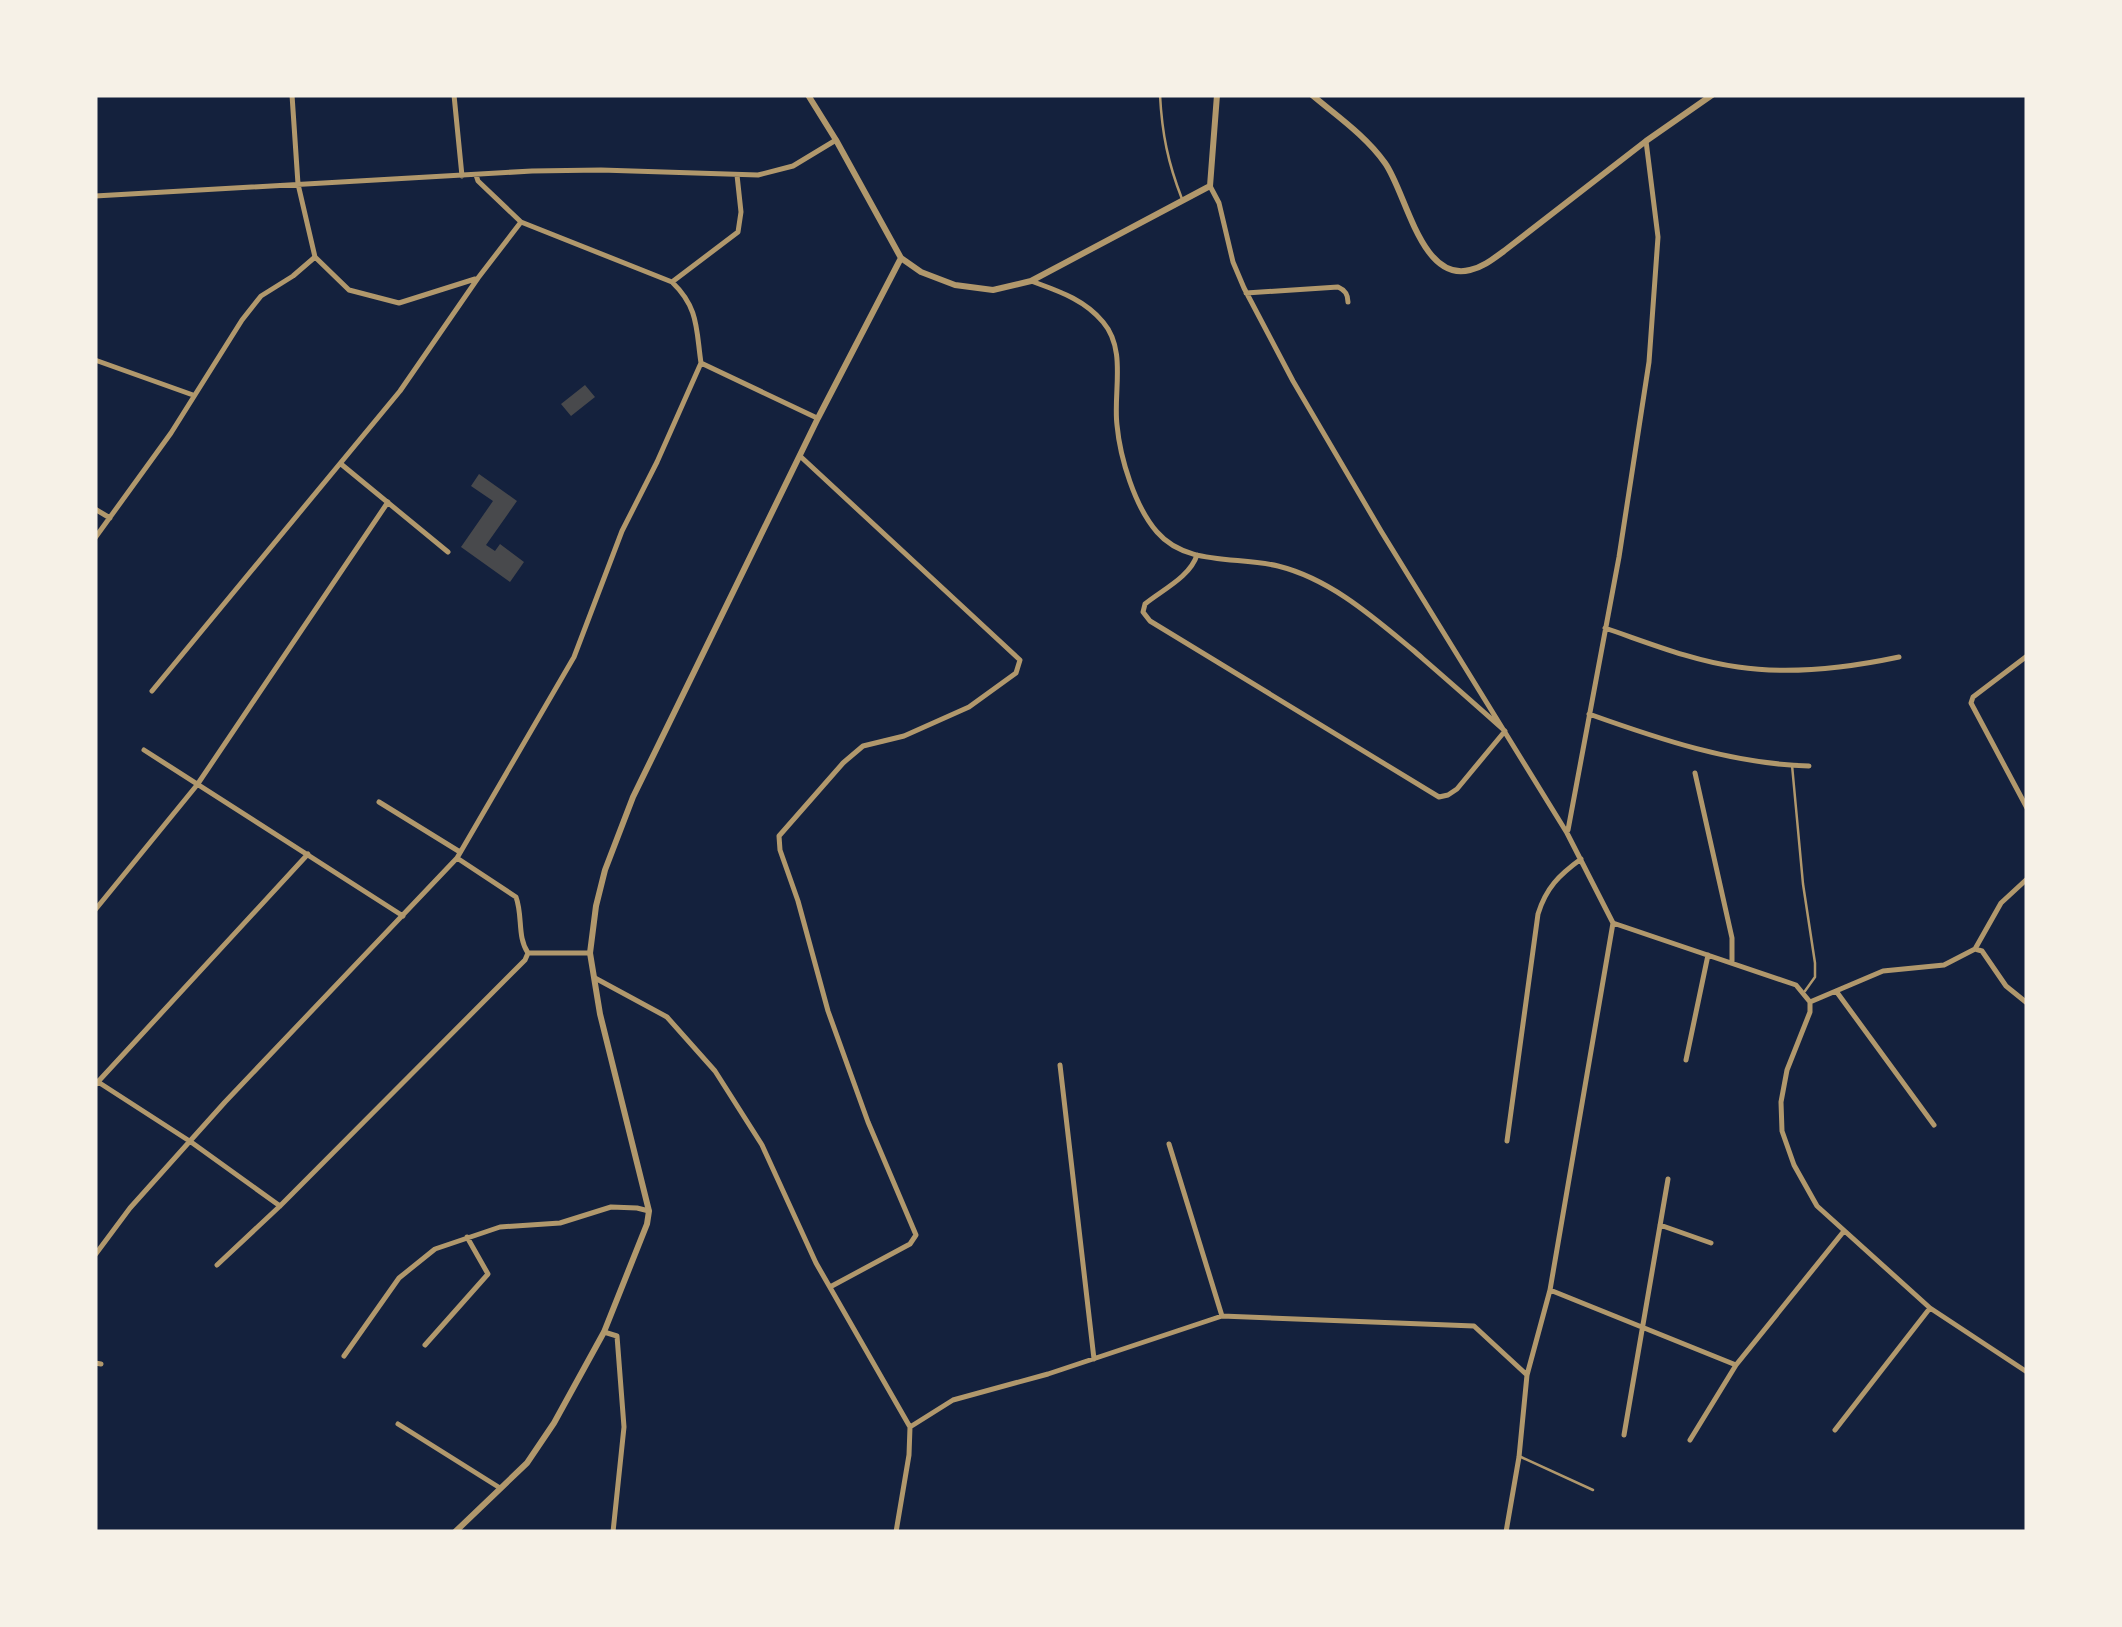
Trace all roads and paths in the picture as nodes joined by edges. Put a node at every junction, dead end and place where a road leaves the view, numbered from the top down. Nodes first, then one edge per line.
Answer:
1 (292, 95) edge
2 (454, 95) edge
3 (808, 95) edge
4 (1160, 95) edge
5 (1217, 95) edge
6 (1312, 95) edge
7 (1712, 95) edge
8 (836, 140) junction
9 (1646, 142) junction
10 (476, 175) junction
11 (737, 175) junction
12 (462, 176) junction
13 (298, 184) junction
14 (1210, 186) junction
15 (95, 196) edge
16 (1182, 201) junction
17 (520, 222) junction
18 (315, 257) junction
19 (901, 258) junction
20 (478, 278) junction
21 (672, 282) junction
22 (1031, 282) junction
23 (1246, 293) junction
24 (1348, 302) dead end
25 (95, 360) edge
26 (700, 363) junction
27 (193, 395) junction
28 (818, 418) junction
29 (800, 456) junction
30 (341, 464) junction
31 (388, 502) junction
32 (95, 509) edge
33 (110, 518) junction
34 (95, 538) edge
35 (448, 552) dead end
36 (1197, 555) junction
37 (1606, 628) junction
38 (2027, 656) edge
39 (1899, 657) dead end
40 (152, 691) dead end
41 (1589, 714) junction
42 (1505, 730) junction
43 (144, 750) dead end
44 (1792, 765) junction
45 (1808, 766) dead end
46 (1695, 773) dead end
47 (197, 785) junction
48 (378, 802) dead end
49 (2027, 808) edge
50 (1567, 833) junction
51 (308, 854) junction
52 (459, 855) junction
53 (1581, 859) junction
54 (2027, 879) edge
55 (95, 910) edge
56 (403, 916) junction
57 (1614, 923) junction
58 (1975, 948) junction
59 (590, 952) junction
60 (528, 953) junction
61 (1708, 955) junction
62 (1732, 962) junction
63 (595, 978) junction
64 (1836, 990) junction
65 (1804, 992) junction
66 (1810, 1002) junction
67 (2027, 1003) edge
68 (1686, 1060) dead end
69 (1060, 1065) dead end
70 (96, 1082) edge
71 (1934, 1124) dead end
72 (1506, 1141) dead end
73 (191, 1142) junction
74 (1169, 1144) dead end
75 (1668, 1179) dead end
76 (280, 1206) junction
77 (649, 1211) junction
78 (1660, 1225) junction
79 (1844, 1231) junction
80 (467, 1237) junction
81 (1711, 1243) dead end
82 (95, 1255) edge
83 (217, 1264) dead end
84 (830, 1287) junction
85 (1550, 1290) junction
86 (1930, 1308) junction
87 (1222, 1316) junction
88 (1642, 1328) junction
89 (604, 1332) junction
90 (424, 1346) dead end
91 (344, 1356) dead end
92 (1094, 1359) junction
93 (1736, 1365) junction
94 (2027, 1372) edge
95 (1527, 1375) junction
96 (398, 1424) dead end
97 (910, 1426) junction
98 (1836, 1430) dead end
99 (1624, 1435) dead end
100 (1690, 1440) dead end
101 (1519, 1456) junction
102 (500, 1488) junction
103 (1593, 1490) dead end
104 (454, 1532) edge
105 (614, 1532) edge
106 (896, 1532) edge
107 (1506, 1532) edge

1 - 13 street
2 - 12 street
3 - 8 street
4 - 16 lane
5 - 14 street
6 - 9 street
7 - 9 street
8 - 11 street
8 - 19 street
9 - 37 street
10 - 11 street
10 - 12 street
10 - 17 street
11 - 21 street
12 - 13 street
13 - 15 street
13 - 18 street
14 - 16 street
14 - 23 street
16 - 22 street
17 - 20 street
17 - 21 street
18 - 20 street
18 - 27 street
19 - 22 street
19 - 28 street
20 - 30 street
21 - 26 street
22 - 36 street
23 - 24 street
23 - 42 street
25 - 27 street
26 - 28 street
26 - 52 street
27 - 33 street
28 - 29 street
29 - 59 street
29 - 84 street
30 - 31 street
30 - 40 street
31 - 35 street
31 - 47 street
32 - 33 street
33 - 34 street
36 - 42 street
36 - 42 street
37 - 39 street
37 - 41 street
38 - 49 street
41 - 44 street
41 - 50 street
42 - 50 street
43 - 47 street
44 - 45 street
44 - 65 lane
46 - 62 street
47 - 51 street
47 - 55 street
48 - 52 street
50 - 53 street
51 - 56 street
51 - 70 street
52 - 56 street
52 - 60 street
53 - 57 street
53 - 72 street
54 - 58 street
56 - 73 street
57 - 61 street
57 - 85 street
58 - 64 street
58 - 67 street
59 - 60 street
59 - 63 street
60 - 76 street
61 - 62 street
61 - 68 street
62 - 65 street
63 - 77 street
63 - 84 street
64 - 66 street
64 - 71 street
65 - 66 street
66 - 79 street
69 - 92 street
70 - 73 street
73 - 76 street
73 - 82 street
74 - 87 street
75 - 78 street
76 - 83 street
77 - 80 street
77 - 89 street
78 - 81 street
78 - 88 street
79 - 86 street
79 - 93 street
80 - 90 street
80 - 91 street
84 - 97 street
85 - 88 street
85 - 95 street
86 - 94 street
86 - 98 street
87 - 92 street
87 - 95 street
88 - 93 street
88 - 99 street
89 - 102 street
89 - 105 street
92 - 97 street
93 - 100 street
95 - 101 street
96 - 102 street
97 - 106 street
101 - 103 lane
101 - 107 street
102 - 104 street

